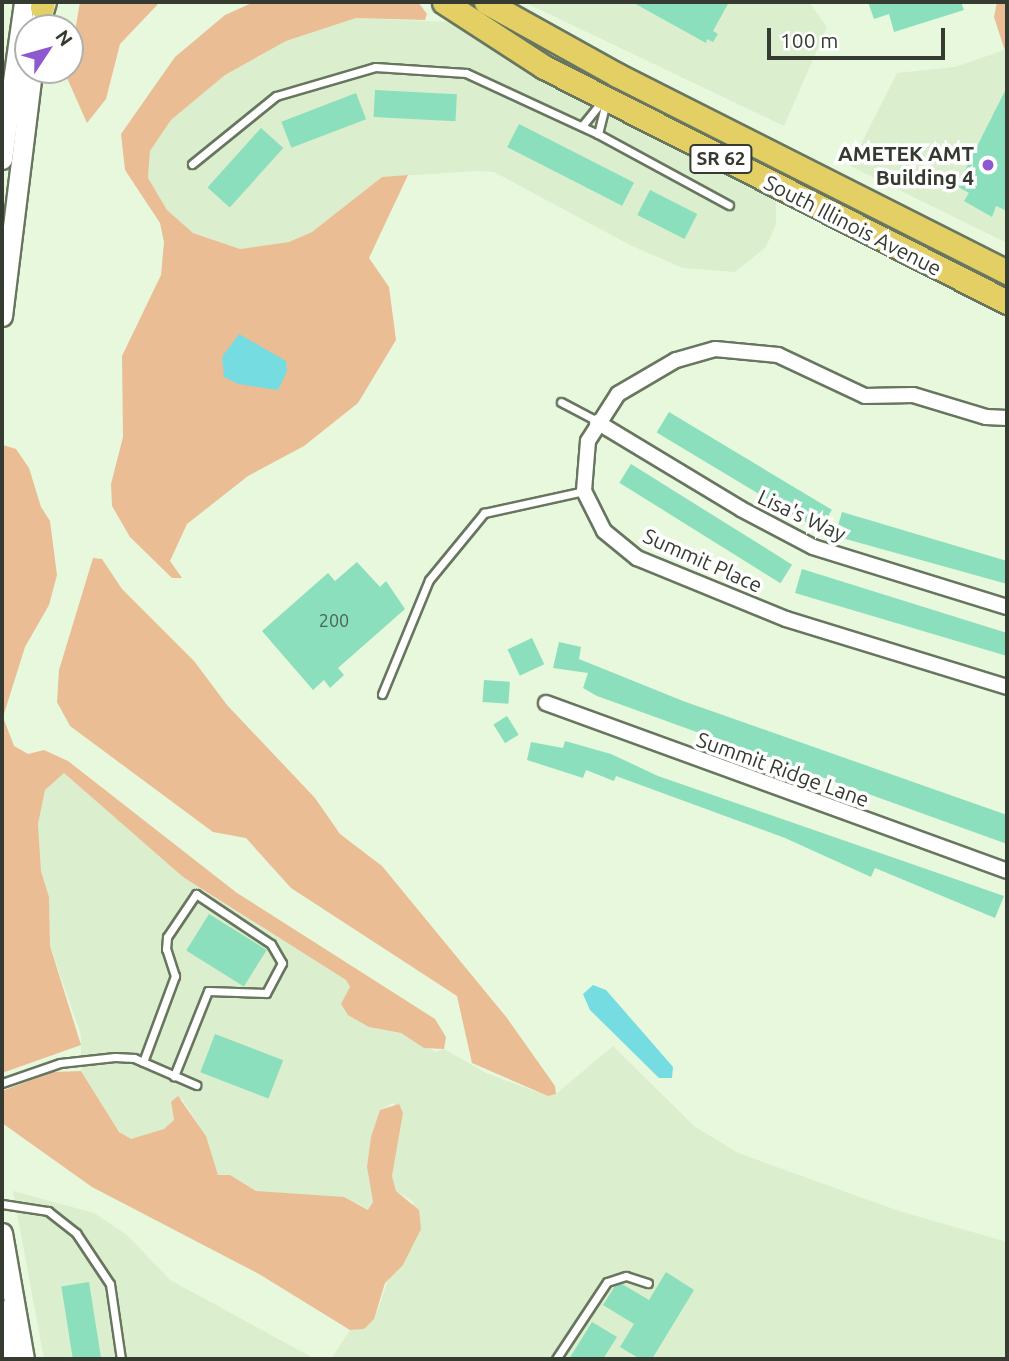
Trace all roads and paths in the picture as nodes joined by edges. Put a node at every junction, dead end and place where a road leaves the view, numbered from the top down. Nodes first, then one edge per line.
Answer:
1 (444, 2) edge
2 (486, 2) edge
3 (39, 8) edge
4 (617, 75) junction
5 (25, 84) edge
6 (606, 99) junction
7 (11, 113) edge
8 (582, 127) junction
9 (598, 134) junction
10 (2, 159) edge
11 (192, 164) dead end
12 (729, 205) dead end
13 (1007, 272) edge
14 (1007, 302) edge
15 (2, 316) edge
16 (561, 402) dead end
17 (1007, 418) edge
18 (597, 422) junction
19 (584, 491) junction
20 (1007, 607) edge
21 (1007, 687) edge
22 (382, 694) dead end
23 (545, 703) dead end
24 (1007, 871) edge
25 (143, 1062) junction
26 (174, 1076) junction
27 (2, 1083) edge
28 (196, 1085) dead end
29 (2, 1204) edge
30 (2, 1233) edge
31 (648, 1283) dead end
32 (2, 1310) edge
33 (10, 1359) edge
34 (24, 1359) edge
35 (121, 1359) edge
36 (556, 1359) edge

1 - 6 highway, South Illinois Avenue / SR 62
2 - 4 highway, South Illinois Avenue / SR 62
3 - 7 main road
4 - 6 highway
4 - 13 highway, South Illinois Avenue / SR 62
5 - 7 main road
6 - 8 lane
6 - 9 lane
6 - 14 highway, South Illinois Avenue / SR 62
7 - 10 main road
7 - 15 main road
8 - 9 lane
8 - 11 lane
9 - 12 lane
16 - 18 lane
17 - 18 street
18 - 19 street
18 - 20 street, Lisa's Way
19 - 21 street, Summit Place
19 - 22 lane
23 - 24 street, Summit Ridge Lane
25 - 26 lane
25 - 26 lane
25 - 27 lane
26 - 28 lane
29 - 35 lane
30 - 34 main road
31 - 36 lane
32 - 33 main road

